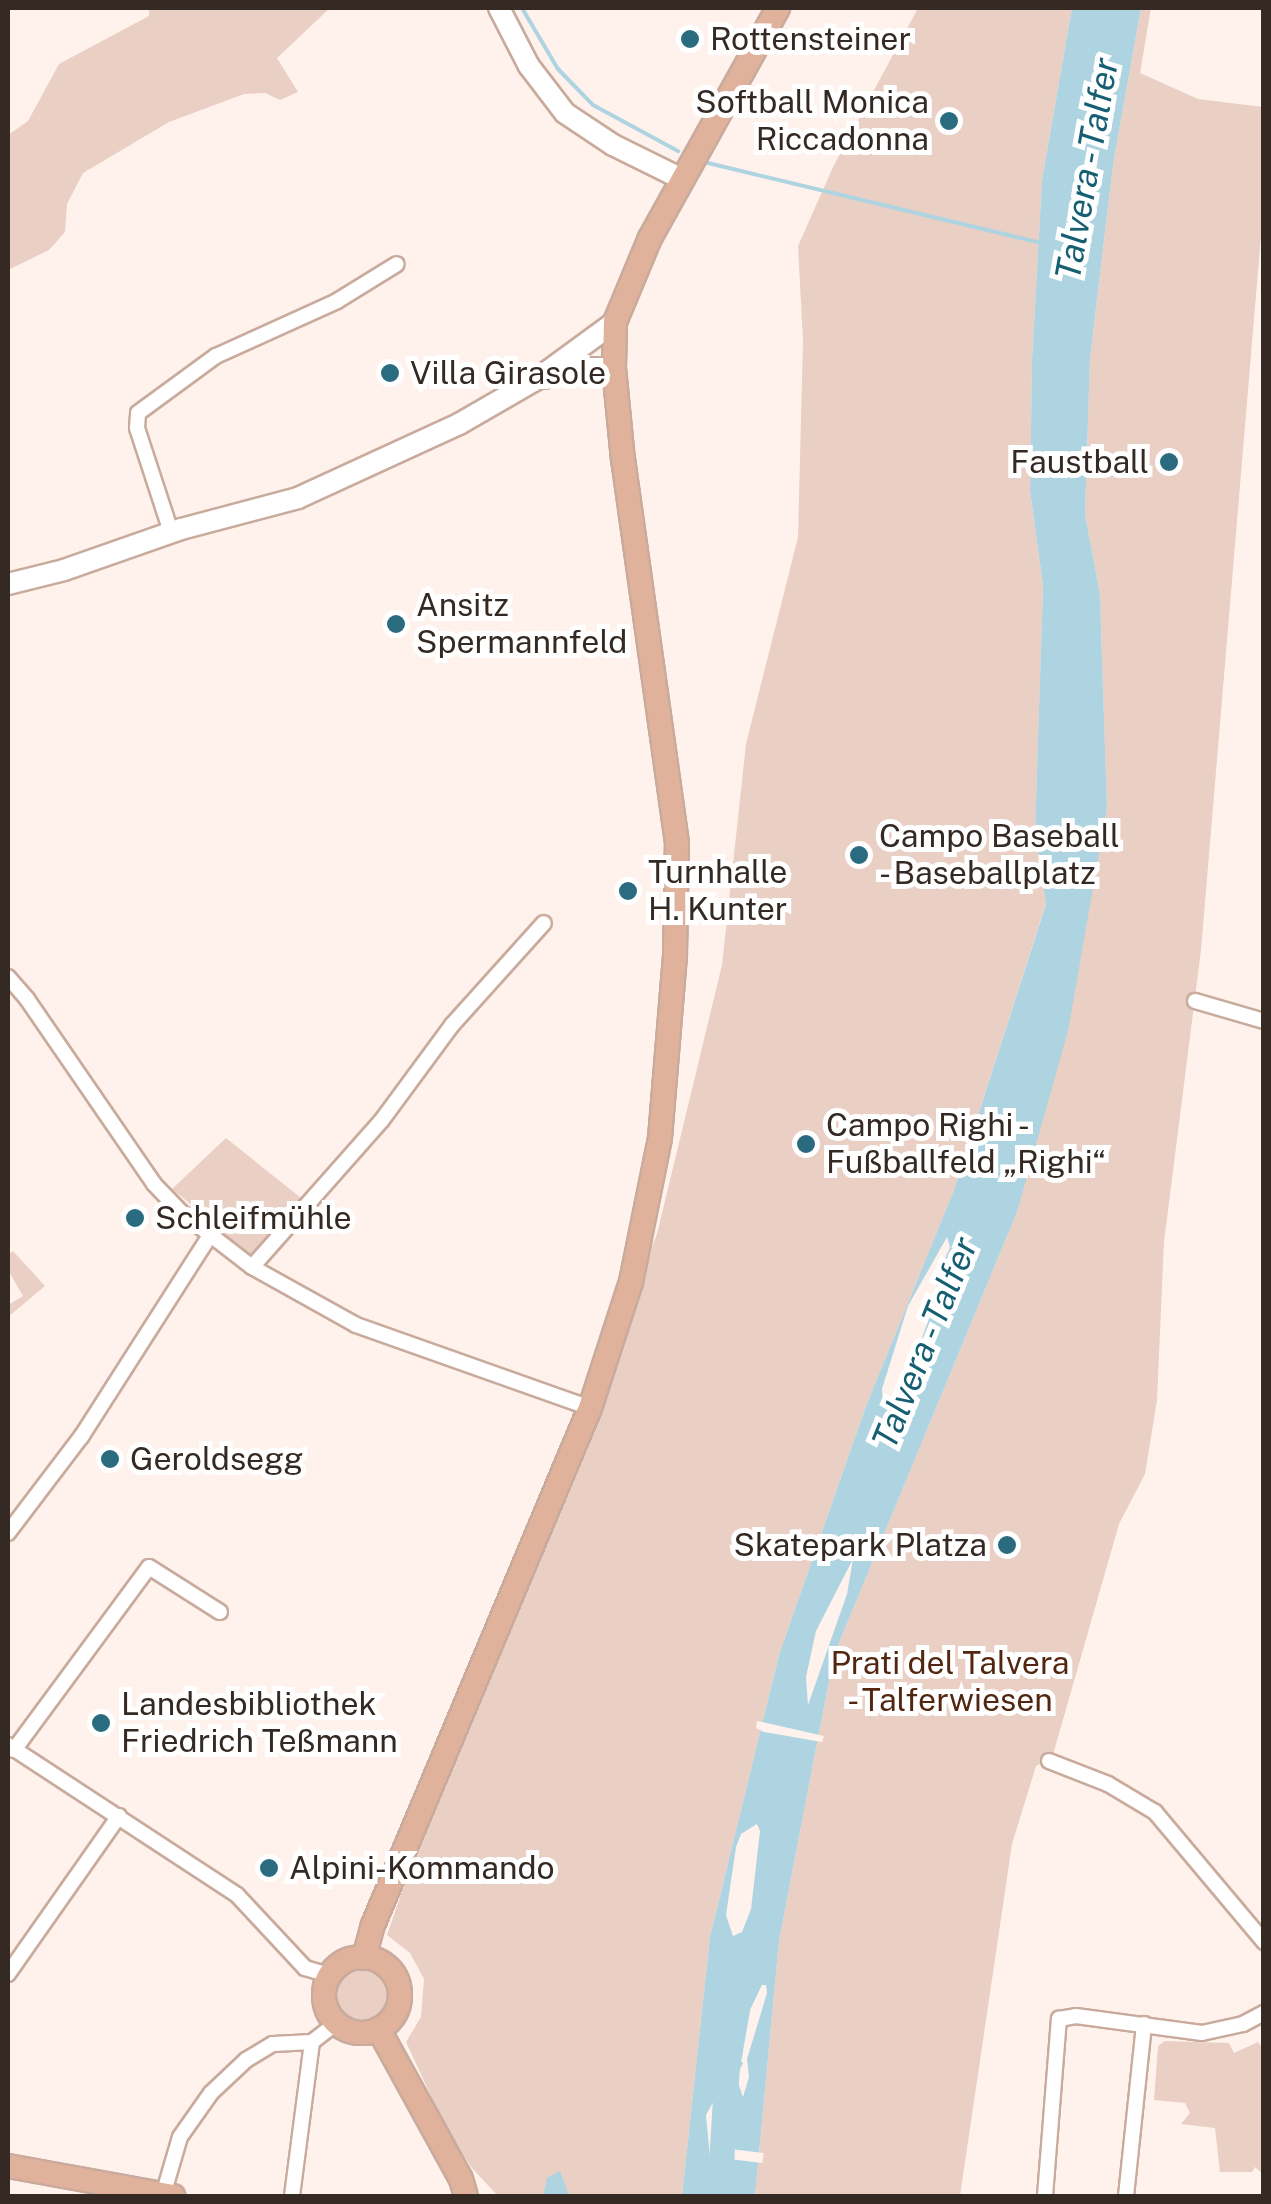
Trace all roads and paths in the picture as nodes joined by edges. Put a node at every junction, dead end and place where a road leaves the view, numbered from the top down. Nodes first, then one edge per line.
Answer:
1 (499, 8) edge
2 (778, 8) edge
3 (682, 179) junction
4 (397, 264) dead end
5 (616, 322) junction
6 (614, 368) junction
7 (537, 379) junction
8 (172, 532) junction
9 (8, 584) edge
10 (544, 923) dead end
11 (8, 977) edge
12 (1194, 1001) dead end
13 (1264, 1021) edge
14 (210, 1235) junction
15 (252, 1267) junction
16 (590, 1408) junction
17 (8, 1533) edge
18 (220, 1612) dead end
19 (10, 1748) edge
20 (1049, 1762) dead end
21 (119, 1816) junction
22 (1264, 1942) edge
23 (364, 1958) junction
24 (8, 1974) edge
25 (330, 1975) junction
26 (1264, 2012) edge
27 (336, 2022) junction
28 (1144, 2024) junction
29 (378, 2030) junction
30 (312, 2042) junction
31 (8, 2166) edge
32 (464, 2188) edge
33 (168, 2196) edge
34 (292, 2196) edge
35 (481, 2196) edge
36 (1044, 2196) edge
37 (1126, 2196) edge

1 - 3 street
2 - 3 main road
3 - 5 main road
4 - 8 street
5 - 6 main road
5 - 7 street
6 - 7 street
6 - 16 main road
7 - 8 street
8 - 9 street
10 - 15 street
11 - 14 street
12 - 13 street
14 - 15 street
14 - 17 street
15 - 16 street
16 - 23 main road
18 - 19 street
19 - 21 street
20 - 22 street
21 - 24 street
21 - 25 street
23 - 25 main road
23 - 29 main road
25 - 27 main road
26 - 28 street
27 - 29 main road
27 - 30 street
28 - 36 street
28 - 37 street
29 - 32 main road
30 - 33 street
30 - 34 street
31 - 33 main road
32 - 35 main road

